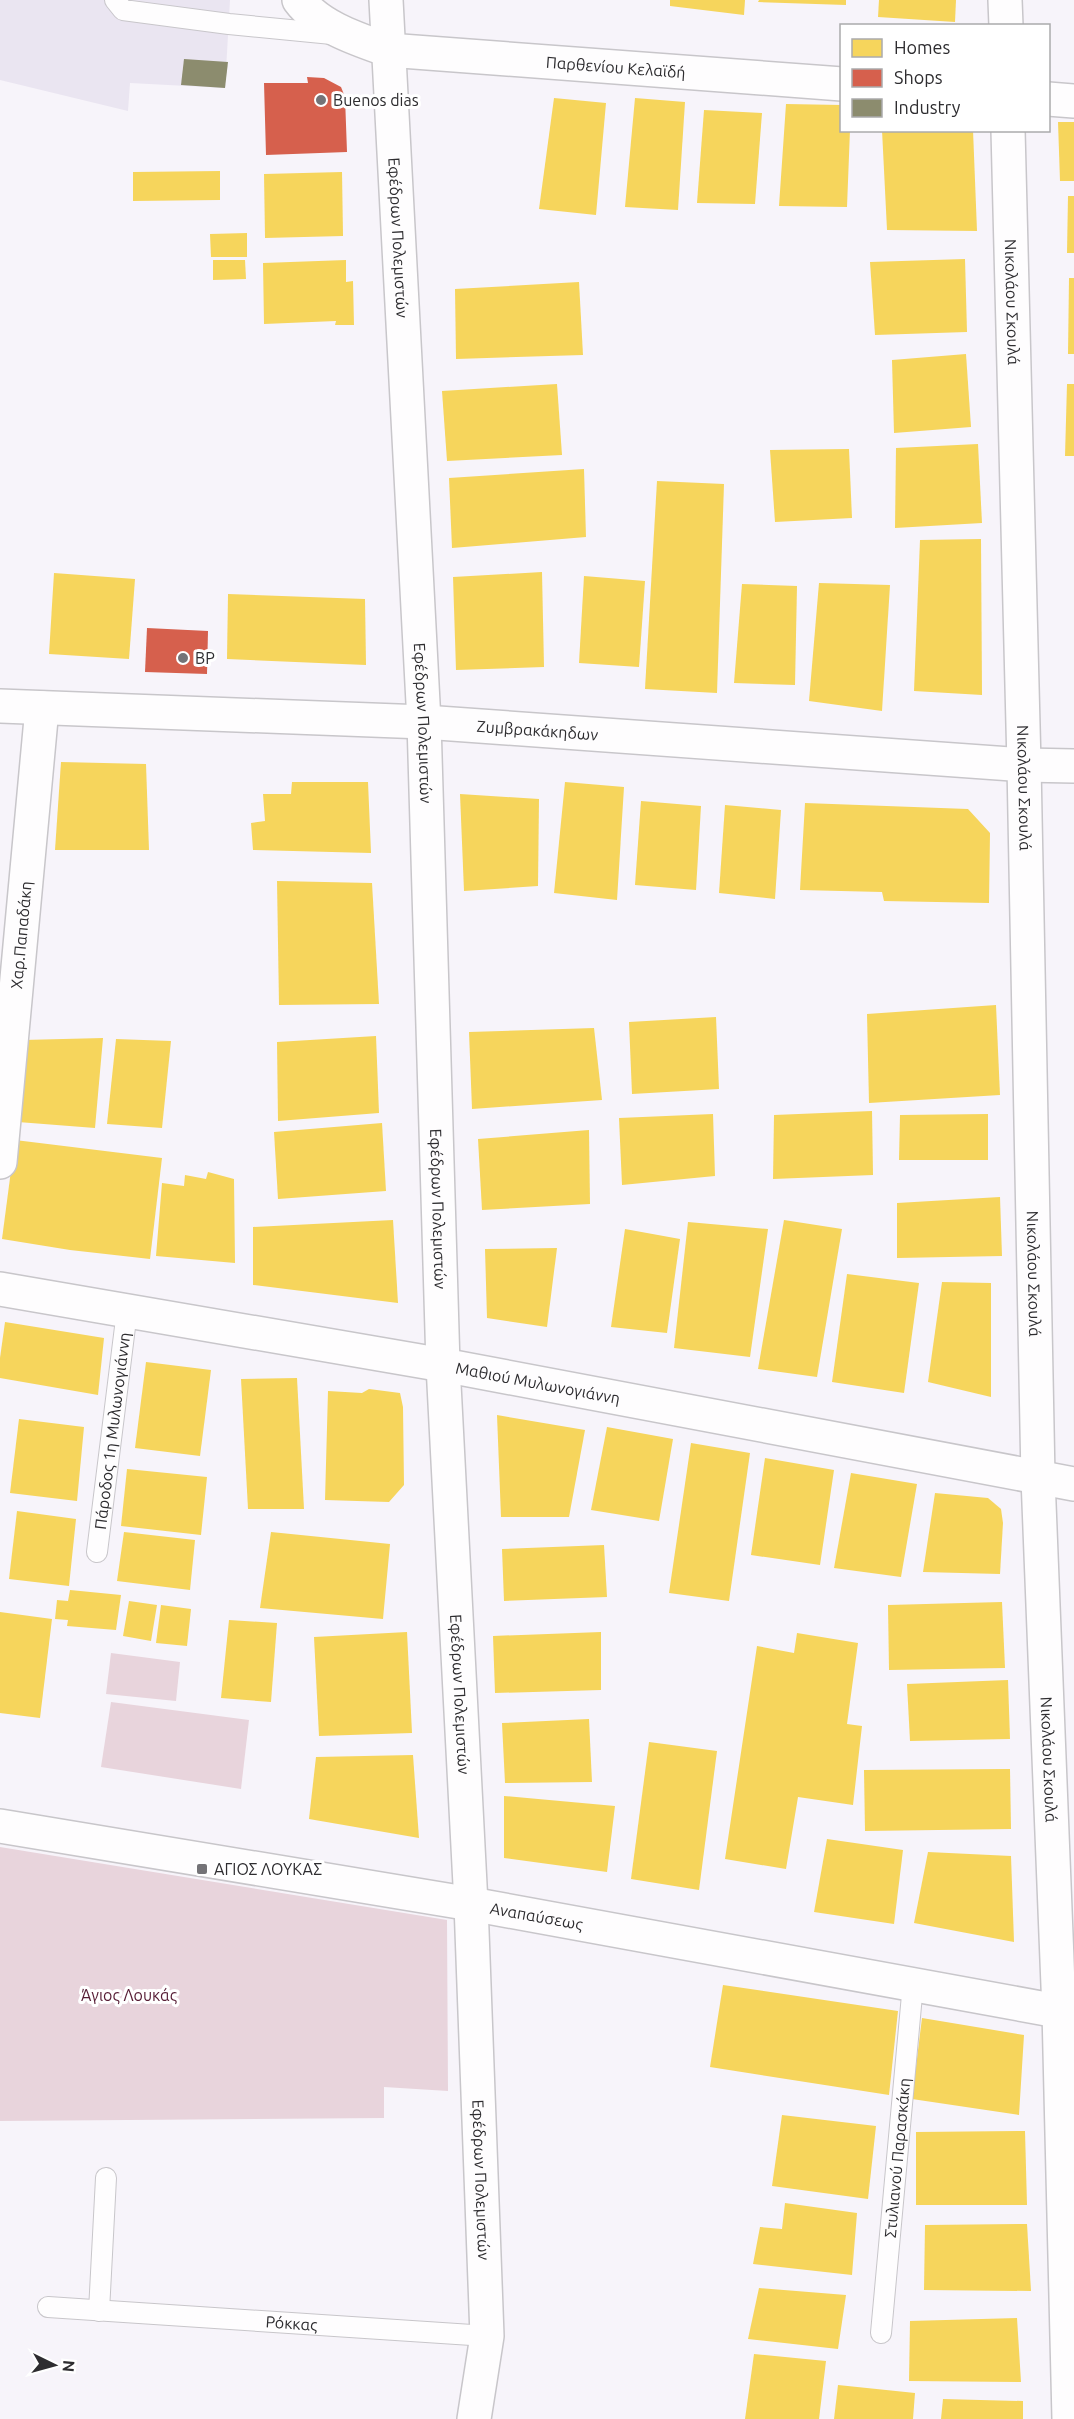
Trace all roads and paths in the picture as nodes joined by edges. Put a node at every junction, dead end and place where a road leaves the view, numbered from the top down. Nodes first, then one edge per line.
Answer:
1 (115, 0) edge
2 (299, 0) edge
3 (387, 0) edge
4 (1005, 0) edge
5 (1006, 24) edge
6 (347, 35) junction
7 (388, 50) junction
8 (840, 84) edge
9 (1050, 99) edge
10 (1074, 101) edge
11 (1008, 132) edge
12 (0, 706) edge
13 (42, 708) junction
14 (424, 722) junction
15 (1024, 765) junction
16 (1074, 766) edge
17 (0, 1162) edge
18 (0, 1289) edge
19 (127, 1311) junction
20 (443, 1365) junction
21 (1038, 1478) junction
22 (1074, 1484) edge
23 (97, 1552) dead end
24 (0, 1826) edge
25 (471, 1904) junction
26 (913, 1984) junction
27 (1066, 2013) edge
28 (106, 2178) dead end
29 (48, 2307) dead end
30 (99, 2311) junction
31 (882, 2333) dead end
32 (487, 2336) junction
33 (474, 2419) edge
34 (1070, 2419) edge

1 - 6 lane
2 - 6 street, Παρθενίου Κελαϊδή
3 - 7 street, Εφέδρων Πολεμιστών
4 - 5 street
6 - 7 street, Παρθενίου Κελαϊδή
7 - 8 street, Παρθενίου Κελαϊδή
7 - 14 street, Εφέδρων Πολεμιστών
9 - 10 street
11 - 15 street, Νικολάου Σκουλά
12 - 13 street, Ζυμβρακάκηδων
13 - 14 street, Ζυμβρακάκηδων
13 - 17 street, Χαρ.Παπαδάκη
14 - 15 street, Ζυμβρακάκηδων
14 - 20 street, Εφέδρων Πολεμιστών
15 - 16 street, Ζυμβρακάκηδων
15 - 21 street, Νικολάου Σκουλά
18 - 19 street, Μαθιού Μυλωνογιάννη
19 - 20 street, Μαθιού Μυλωνογιάννη
19 - 23 lane, Πάροδος 1η Μυλωνογιάννη
20 - 21 street, Μαθιού Μυλωνογιάννη
20 - 25 street, Εφέδρων Πολεμιστών
21 - 22 street, Μαθιού Μυλωνογιάννη
21 - 27 street, Νικολάου Σκουλά
24 - 25 street, Αναπαύσεως
25 - 26 street, Αναπαύσεως
25 - 32 street, Εφέδρων Πολεμιστών
26 - 27 street, Αναπαύσεως
26 - 31 lane, Στυλιανού Παρασκάκη
27 - 34 street, Νικολάου Σκουλά
28 - 30 lane
29 - 30 lane, Ρόκκας
30 - 32 lane, Ρόκκας
32 - 33 street, Εφέδρων Πολεμιστών

